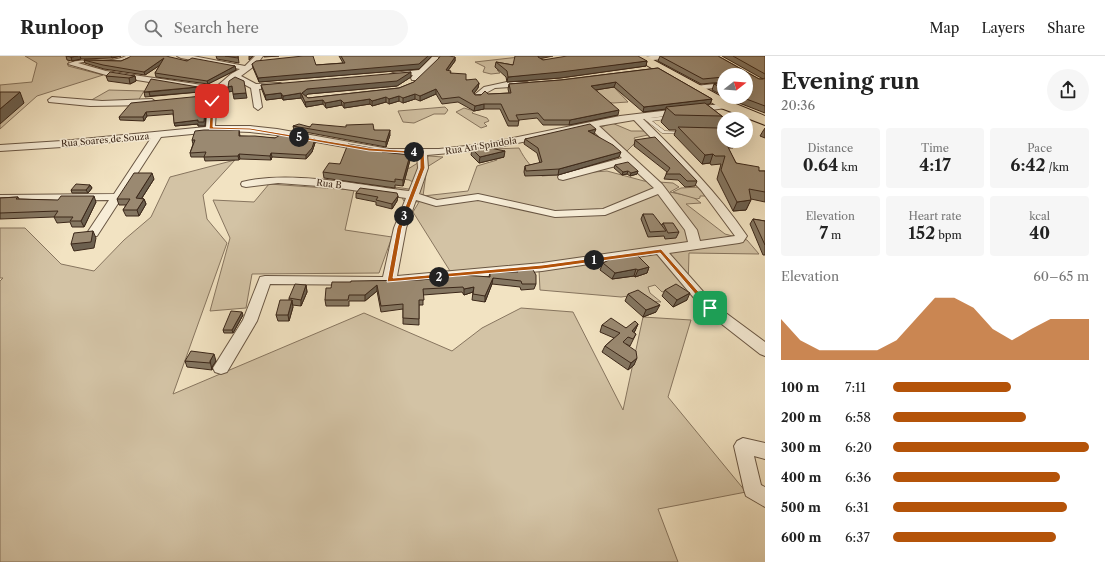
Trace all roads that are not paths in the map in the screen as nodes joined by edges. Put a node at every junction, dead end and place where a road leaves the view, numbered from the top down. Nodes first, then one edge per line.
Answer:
1 (131, 56) edge
2 (181, 56) edge
3 (673, 56) edge
4 (256, 59) edge
5 (268, 60) edge
6 (436, 60) edge
7 (648, 63) edge
8 (245, 68) junction
9 (422, 72) junction
10 (234, 76) junction
11 (382, 76) edge
12 (538, 83) edge
13 (286, 84) edge
14 (410, 84) edge
15 (717, 86) edge
16 (255, 87) junction
17 (695, 88) junction
18 (215, 92) junction
19 (198, 96) edge
20 (477, 96) edge
21 (52, 100) dead end
22 (163, 100) edge
23 (726, 105) junction
24 (258, 107) dead end
25 (692, 115) edge
26 (707, 116) edge
27 (642, 117) junction
28 (717, 120) edge
29 (765, 121) edge
30 (591, 124) junction
31 (210, 128) junction
32 (690, 134) edge
33 (158, 135) junction
34 (0, 148) edge
35 (422, 153) junction
36 (630, 159) junction
37 (562, 177) dead end
38 (246, 184) dead end
39 (660, 189) junction
40 (411, 195) junction
41 (116, 197) junction
42 (0, 198) edge
43 (93, 233) edge
44 (693, 236) dead end
45 (661, 251) junction
46 (389, 281) junction
47 (765, 350) edge
48 (221, 368) dead end
49 (765, 451) edge
50 (765, 498) edge

1 - 18 street
2 - 8 street
3 - 7 street
4 - 5 street
4 - 8 street
6 - 9 street
7 - 17 main road
8 - 10 street
9 - 11 street
9 - 14 street
10 - 16 street
10 - 18 street
12 - 20 street
13 - 16 street
15 - 17 street
16 - 24 street
17 - 23 main road
18 - 19 street
18 - 31 street
21 - 22 street
23 - 27 street, Rua Ari Spindola
23 - 29 main road
25 - 27 lane
26 - 28 lane
27 - 30 street, Rua Ari Spindola
27 - 32 lane
27 - 45 street
30 - 35 street, Rua Ari Spindola
30 - 36 street
31 - 33 street, Rua Soares de Souza
31 - 35 street, Rua Ari Spindola
33 - 34 street, Rua Soares de Souza
33 - 41 street
35 - 40 street
36 - 37 street
36 - 39 street
38 - 40 street, Rua B
39 - 40 street, Rua B
39 - 44 street
40 - 46 street
41 - 42 street
41 - 43 street
45 - 46 street
45 - 47 street
46 - 48 street
49 - 50 street

